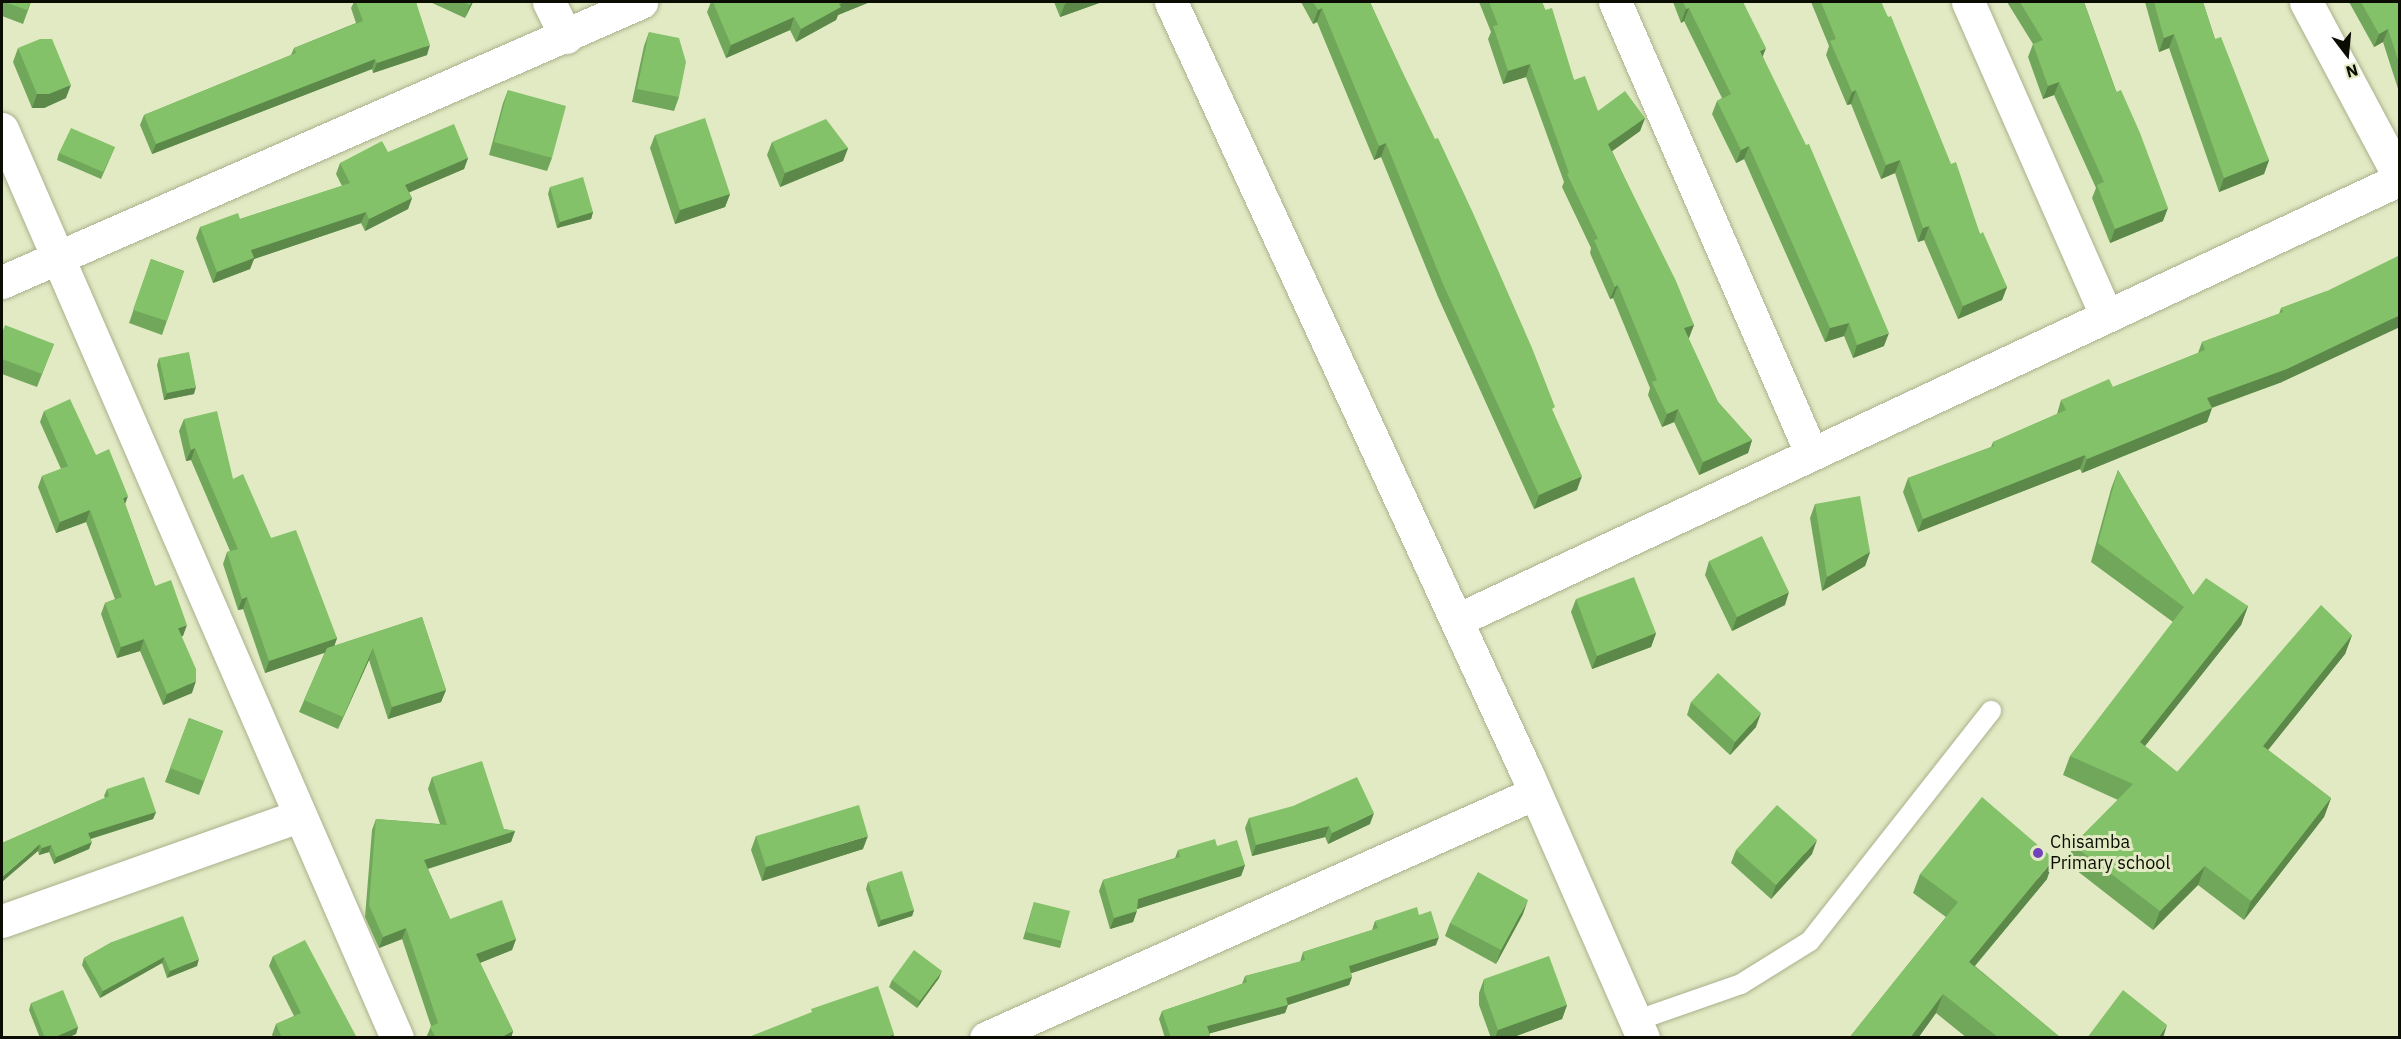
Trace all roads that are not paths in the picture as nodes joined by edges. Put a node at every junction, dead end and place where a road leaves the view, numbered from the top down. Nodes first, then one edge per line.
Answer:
1 (549, 2) edge
2 (641, 2) edge
3 (1171, 2) edge
4 (1615, 2) edge
5 (1968, 2) edge
6 (2306, 2) edge
7 (566, 37) junction
8 (2, 129) edge
9 (2400, 178) edge
10 (59, 257) junction
11 (2, 282) edge
12 (2105, 313) junction
13 (1811, 453) junction
14 (1456, 620) junction
15 (1990, 711) dead end
16 (1535, 793) junction
17 (298, 816) junction
18 (2, 921) edge
19 (1026, 1029) edge
20 (1639, 1029) edge
21 (397, 1038) edge
22 (986, 1038) edge

1 - 7 street
2 - 7 street
3 - 14 street
4 - 13 street
5 - 12 street
6 - 9 street
7 - 10 street
8 - 10 street
9 - 12 street
10 - 11 street
10 - 17 street
12 - 13 street
13 - 14 street
14 - 16 street
15 - 20 lane
16 - 19 street
16 - 20 street
17 - 18 street
17 - 21 street
19 - 22 street

